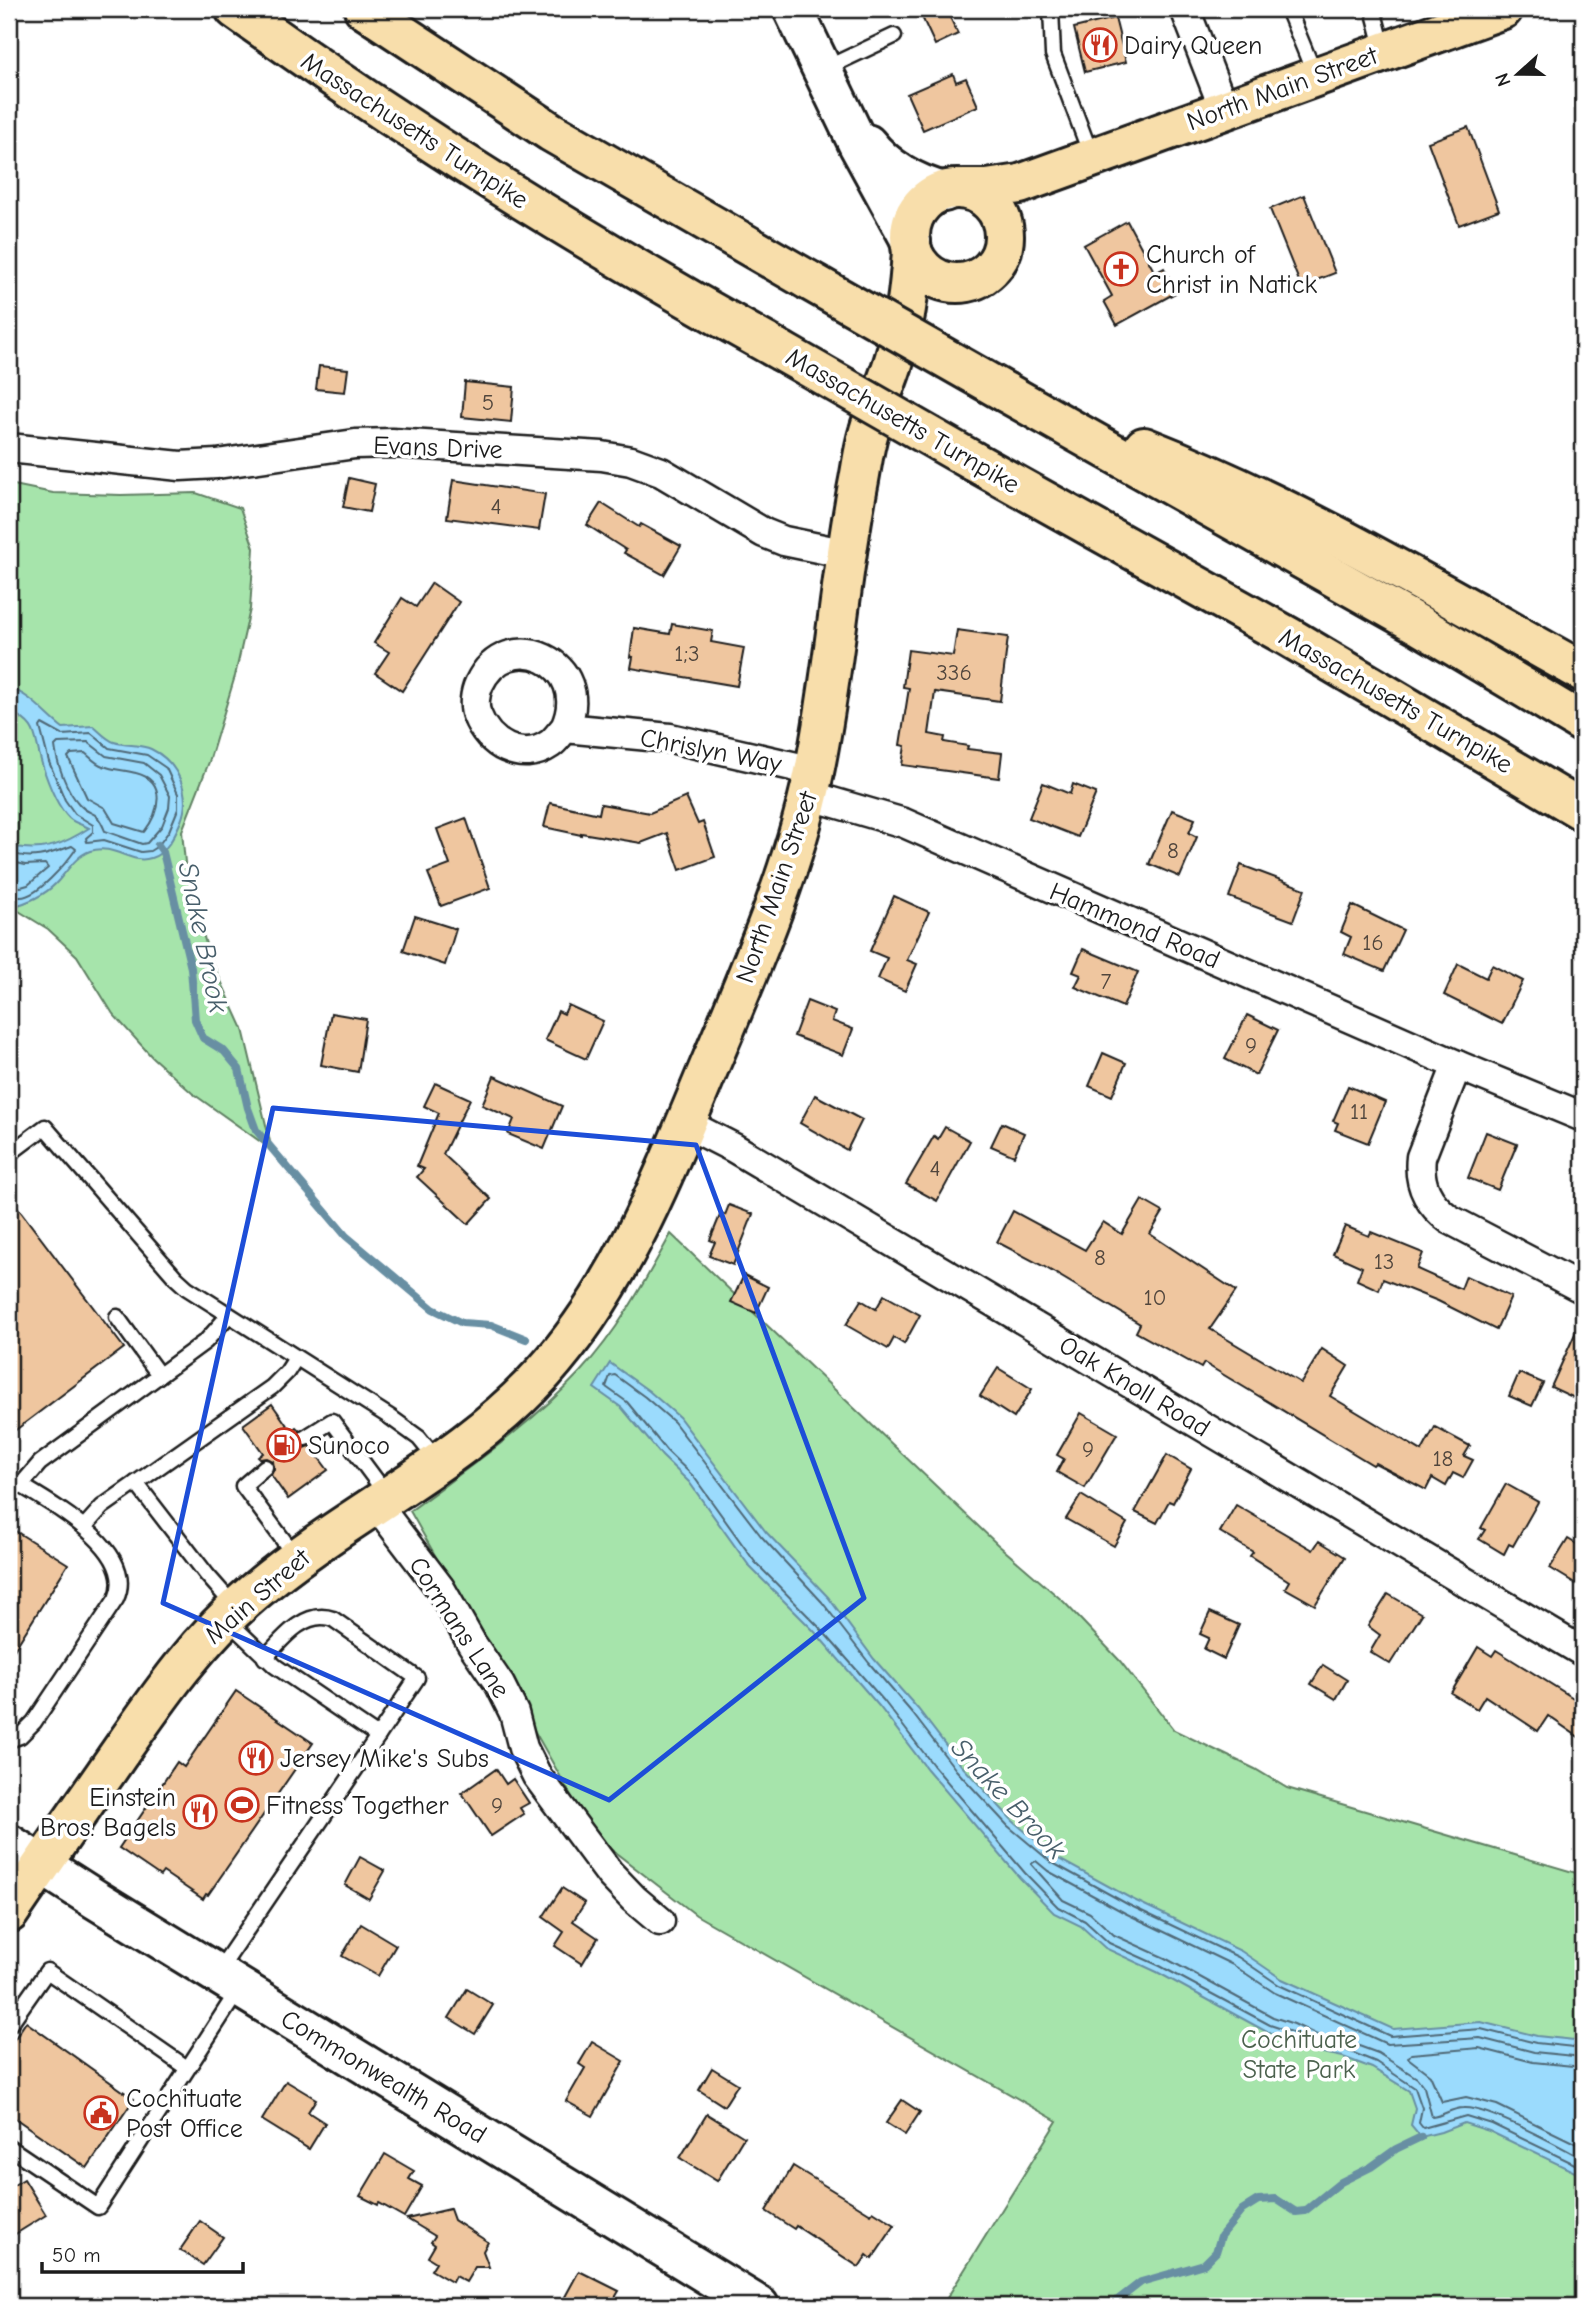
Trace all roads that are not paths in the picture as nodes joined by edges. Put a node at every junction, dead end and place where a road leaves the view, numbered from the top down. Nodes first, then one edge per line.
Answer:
1 (235, 9) edge
2 (364, 9) edge
3 (793, 9) edge
4 (1051, 9) edge
5 (1185, 9) edge
6 (1288, 9) edge
7 (1373, 9) edge
8 (1503, 9) edge
9 (894, 36) dead end
10 (1384, 51) junction
11 (822, 70) junction
12 (1315, 76) junction
13 (1224, 109) junction
14 (844, 115) junction
15 (1076, 163) junction
16 (954, 191) junction
17 (912, 245) junction
18 (1003, 249) junction
19 (969, 282) junction
20 (895, 358) junction
21 (1005, 392) junction
22 (9, 448) edge
23 (847, 554) junction
24 (1583, 672) edge
25 (1583, 723) edge
26 (565, 728) dead end
27 (811, 783) junction
28 (1583, 811) edge
29 (1457, 1065) junction
30 (1583, 1117) edge
31 (685, 1123) junction
32 (9, 1154) edge
33 (1583, 1289) edge
34 (228, 1316) junction
35 (117, 1317) dead end
36 (569, 1342) joint
37 (296, 1359) junction
38 (159, 1375) junction
39 (304, 1438) dead end
40 (438, 1461) junction
41 (265, 1467) dead end
42 (15, 1482) edge
43 (136, 1483) junction
44 (382, 1500) junction
45 (85, 1526) junction
46 (297, 1558) junction
47 (231, 1614) junction
48 (1583, 1652) edge
49 (265, 1658) junction
50 (378, 1736) junction
51 (9, 1740) edge
52 (9, 1844) edge
53 (42, 1865) junction
54 (9, 1913) edge
55 (660, 1921) dead end
56 (228, 1981) junction
57 (9, 2025) edge
58 (187, 2068) junction
59 (9, 2147) edge
60 (747, 2303) edge

1 - 28 main road, Massachusetts Turnpike, bridge
2 - 21 main road, bridge
3 - 11 main road
4 - 15 lane
5 - 13 street
6 - 12 lane
7 - 10 lane
8 - 10 main road, North Main Street
9 - 11 lane
10 - 12 main road, North Main Street
11 - 14 main road
12 - 13 main road, North Main Street
13 - 15 main road, North Main Street
14 - 16 main road
14 - 17 main road
15 - 16 main road, North Main Street
15 - 18 main road, North Main Street
16 - 17 main road
16 - 18 main road
17 - 19 main road
17 - 20 main road, North Main Street
18 - 19 main road
19 - 20 main road, North Main Street
20 - 23 main road, North Main Street
21 - 24 main road
21 - 25 main road
22 - 23 street, Evans Drive
23 - 27 main road, North Main Street
26 - 27 street, Chrislyn Way
27 - 29 street, Hammond Road
27 - 31 main road, North Main Street
29 - 30 street, Hammond Road
29 - 33 street
31 - 36 main road, North Main Street
31 - 48 street, Oak Knoll Road
32 - 34 lane
34 - 37 lane
34 - 38 lane
35 - 38 lane
36 - 40 main road, Main Street
37 - 40 lane
37 - 43 lane
38 - 42 lane
39 - 44 lane
40 - 44 main road, Main Street
41 - 46 lane
42 - 45 lane
43 - 45 lane
43 - 47 lane
44 - 46 main road, Main Street
44 - 55 street, Cormans Lane
45 - 51 lane
46 - 47 main road, Main Street
47 - 49 lane
47 - 53 main road, Main Street
49 - 50 lane
49 - 50 lane
50 - 56 lane
52 - 53 main road, Commonwealth Road
53 - 54 main road, Main Street
53 - 56 main road, Commonwealth Road
56 - 58 lane
56 - 60 main road, Commonwealth Road
57 - 58 lane
58 - 59 lane

